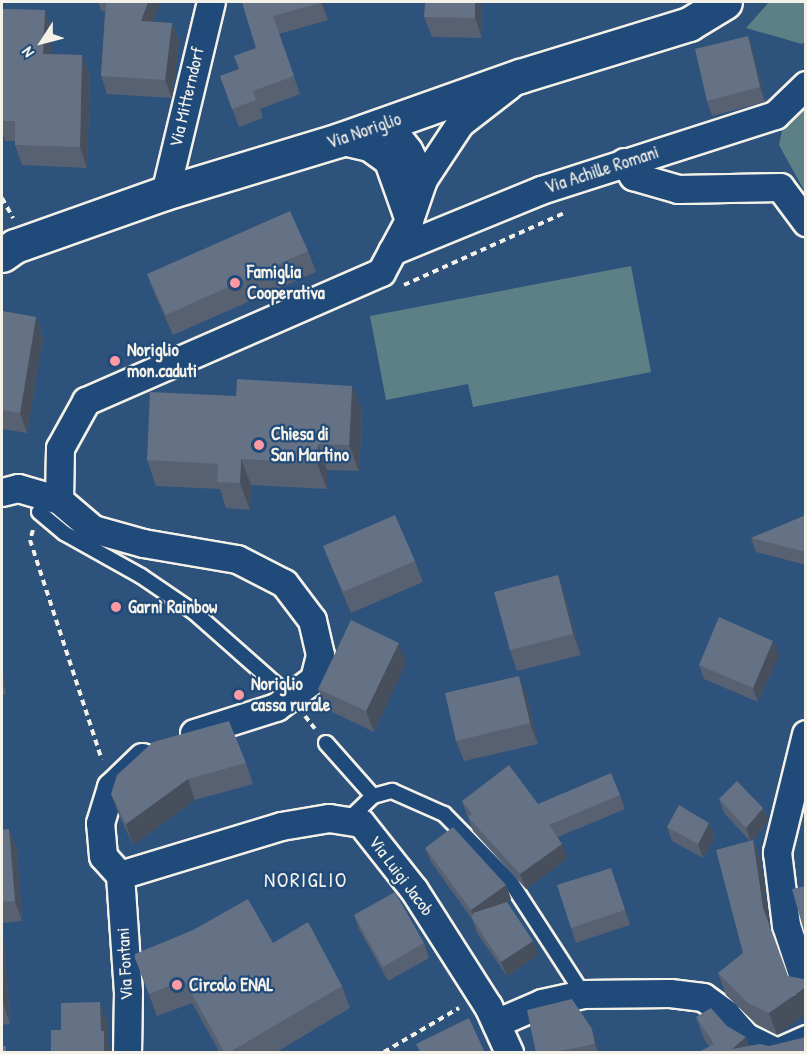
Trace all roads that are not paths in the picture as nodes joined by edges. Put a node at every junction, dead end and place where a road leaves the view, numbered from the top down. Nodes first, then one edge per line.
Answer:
1 (211, 2) edge
2 (725, 2) edge
3 (520, 76) junction
4 (806, 85) edge
5 (387, 123) junction
6 (339, 140) junction
7 (388, 161) junction
8 (624, 162) junction
9 (423, 179) junction
10 (165, 193) junction
11 (409, 220) junction
12 (806, 222) edge
13 (392, 251) junction
14 (2, 255) edge
15 (2, 492) edge
16 (49, 506) junction
17 (290, 697) junction
18 (806, 734) edge
19 (326, 743) dead end
20 (373, 796) junction
21 (347, 821) junction
22 (120, 875) junction
23 (806, 986) edge
24 (583, 994) junction
25 (496, 1023) junction
26 (797, 1046) edge
27 (127, 1053) edge
28 (509, 1053) edge

1 - 10 street, Via Mitterndorf
2 - 3 main road, Via Noriglio
3 - 5 main road, Via Noriglio
3 - 9 street
4 - 8 street, Via Achille Romani
5 - 6 main road, Via Noriglio
5 - 7 street
5 - 9 street
6 - 7 street
6 - 10 main road, Via Noriglio
7 - 11 street
8 - 12 street
8 - 13 street, Via Achille Romani
9 - 11 street
10 - 14 main road, Via Noriglio
11 - 13 street
13 - 16 street
15 - 16 street
16 - 17 lane
16 - 17 street
17 - 22 street
18 - 23 street
19 - 20 lane
20 - 21 lane
20 - 24 lane
21 - 22 street, Via Luigi Jacob
21 - 25 street, Via Luigi Jacob
22 - 27 street, Via Fontani
24 - 25 street
24 - 26 street
25 - 28 street, Via Luigi Jacob

